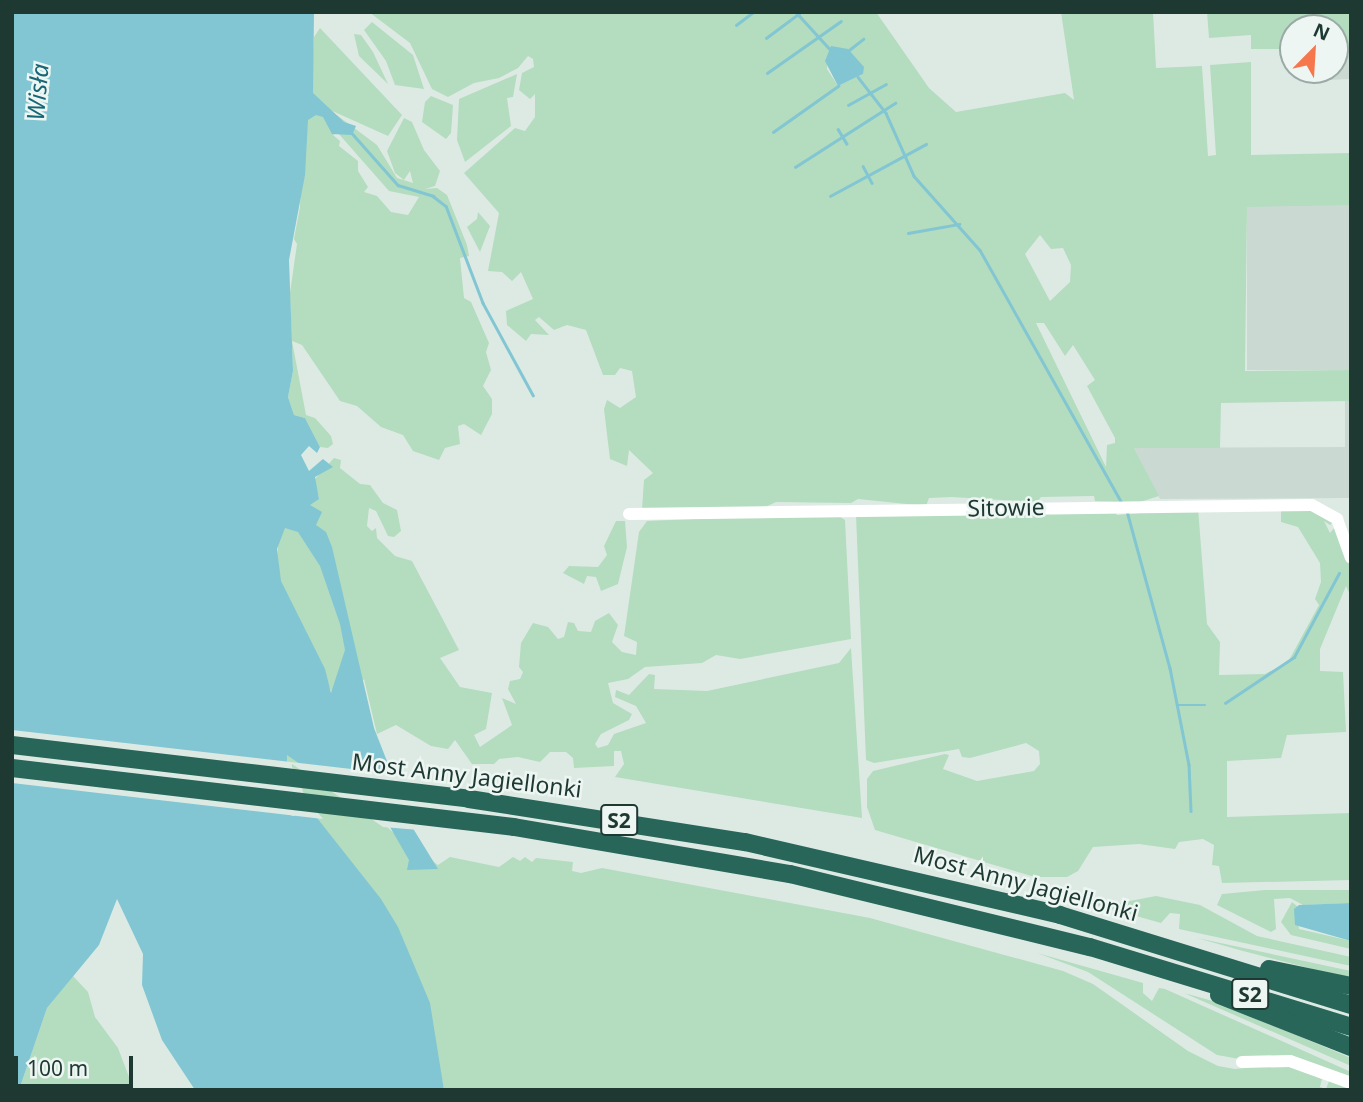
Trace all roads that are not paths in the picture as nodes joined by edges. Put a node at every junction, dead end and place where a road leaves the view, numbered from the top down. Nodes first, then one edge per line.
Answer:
1 (629, 514) dead end
2 (1348, 536) edge
3 (1351, 558) edge
4 (12, 746) edge
5 (12, 768) edge
6 (1224, 962) junction
7 (1149, 964) junction
8 (1351, 986) edge
9 (1351, 1005) edge
10 (1351, 1027) edge
11 (1351, 1047) edge
12 (1242, 1062) dead end
13 (1351, 1083) edge

1 - 2 street, Sitowie
2 - 3 street, Sitowie
4 - 6 highway, Most Anny Jagiellonki / S2
5 - 7 highway, Most Anny Jagiellonki / S2
6 - 8 highway
6 - 9 highway, S2
7 - 10 highway, S2
7 - 11 highway
12 - 13 street

